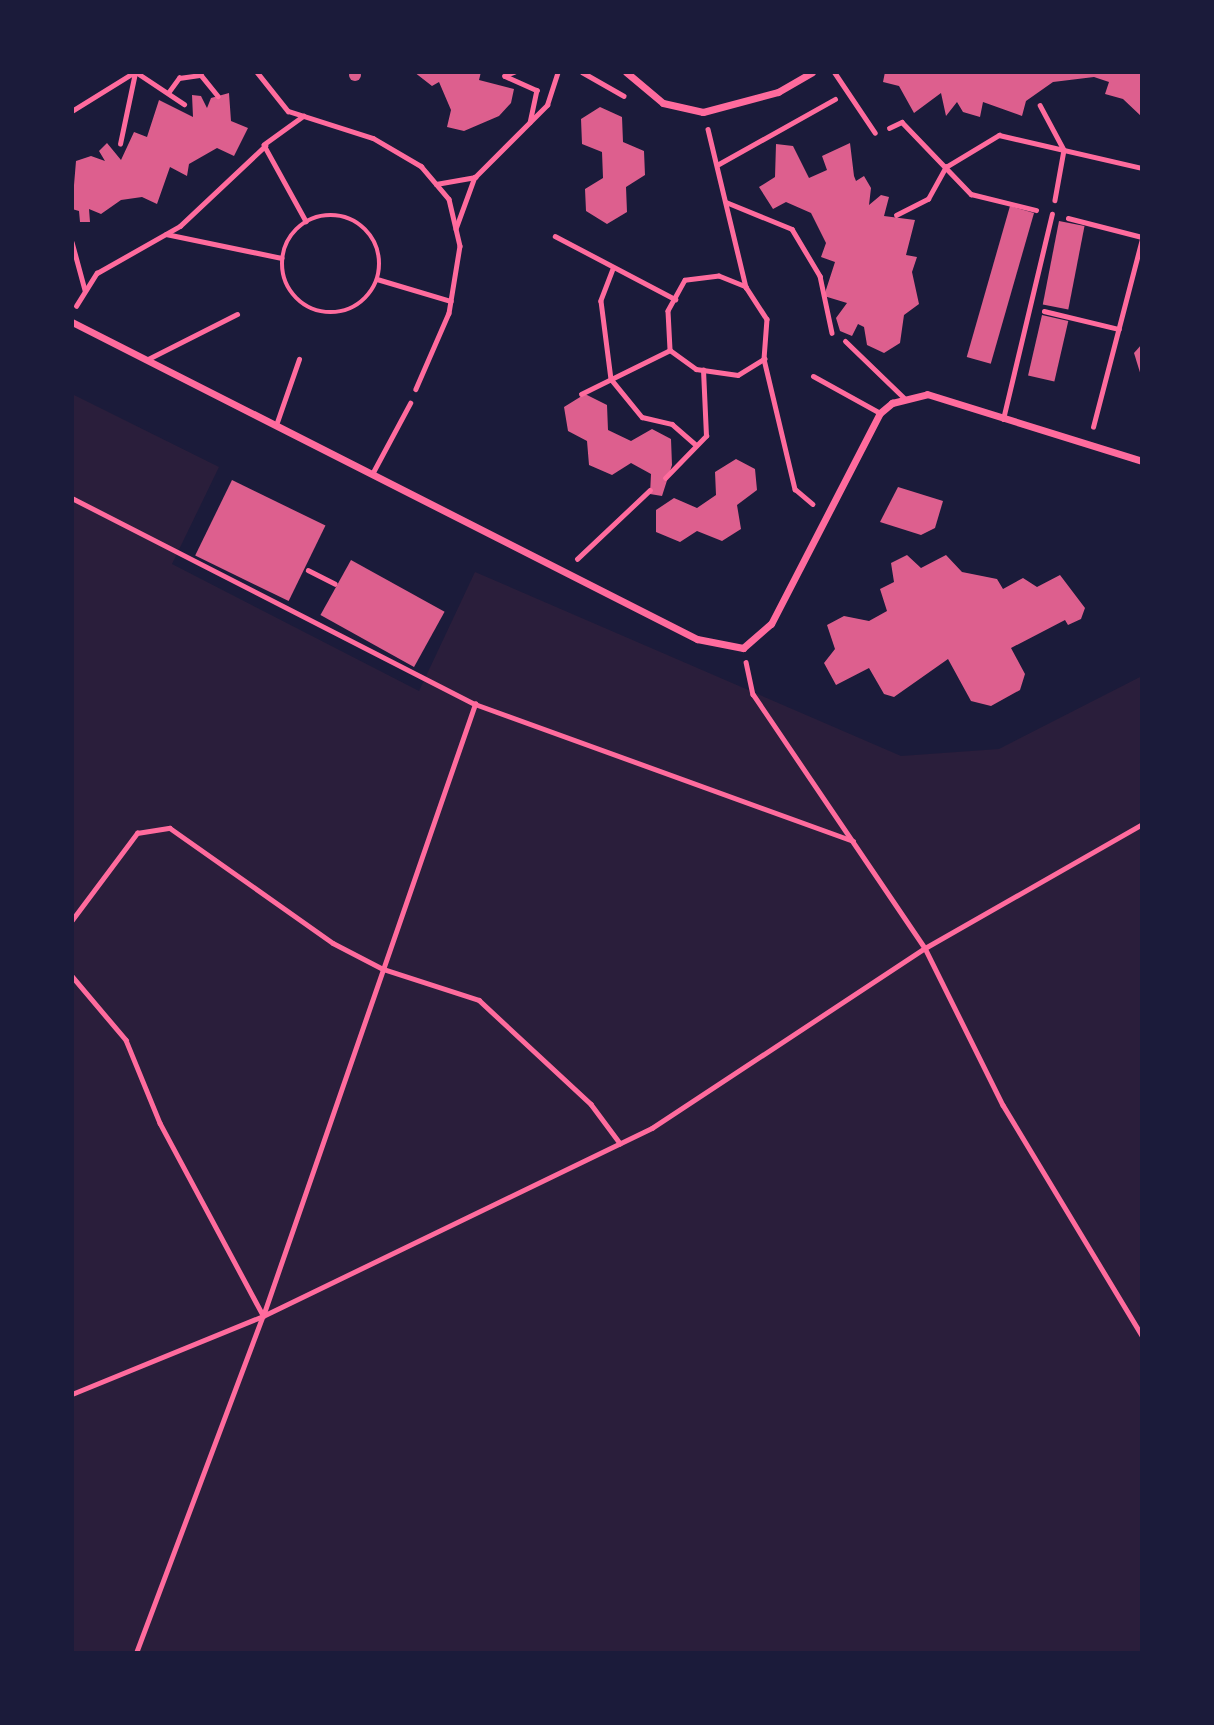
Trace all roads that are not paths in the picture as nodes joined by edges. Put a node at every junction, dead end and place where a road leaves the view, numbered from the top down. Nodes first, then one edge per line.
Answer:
1 (626, 72) edge
2 (812, 72) edge
3 (834, 72) edge
4 (875, 133) road end
5 (1052, 214) road end
6 (237, 314) dead end
7 (72, 322) edge
8 (845, 341) road end
9 (299, 359) dead end
10 (145, 360) junction
11 (813, 376) dead end
12 (904, 398) junction
13 (410, 402) road end
14 (880, 413) junction
15 (1003, 419) junction
16 (276, 425) junction
17 (1142, 461) edge
18 (372, 474) junction

1 - 2 street
3 - 4 lane
5 - 15 lane
6 - 10 lane
7 - 10 street
8 - 12 lane
9 - 16 lane
10 - 16 street
11 - 14 lane
12 - 14 street
12 - 15 street
13 - 18 lane
14 - 18 street
15 - 17 street
16 - 18 street

